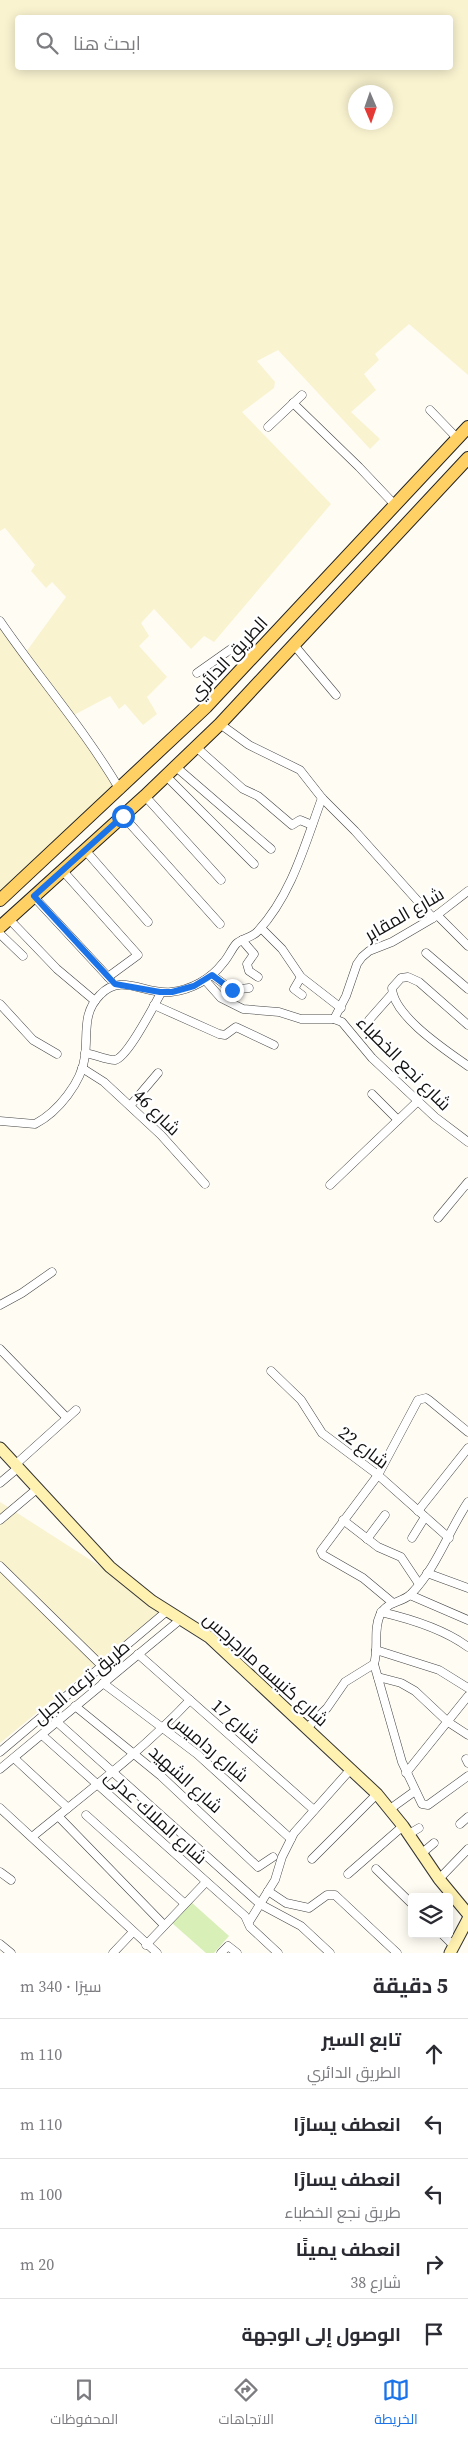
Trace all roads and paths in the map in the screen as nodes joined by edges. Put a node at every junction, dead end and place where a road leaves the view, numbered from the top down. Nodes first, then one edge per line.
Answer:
1 (302, 394) dead end
2 (293, 403) junction
3 (430, 410) dead end
4 (268, 427) dead end
5 (468, 427) edge
6 (457, 438) junction
7 (468, 458) edge
8 (395, 505) junction
9 (300, 608) junction
10 (0, 621) edge
11 (314, 622) junction
12 (294, 645) junction
13 (248, 664) junction
14 (198, 673) dead end
15 (336, 695) dead end
16 (220, 724) junction
17 (196, 747) junction
18 (176, 766) junction
19 (166, 776) junction
20 (120, 790) junction
21 (145, 796) junction
22 (322, 798) junction
23 (123, 816) junction
24 (312, 825) junction
25 (76, 831) junction
26 (88, 848) junction
27 (271, 849) dead end
28 (254, 864) dead end
29 (62, 870) junction
30 (221, 880) dead end
31 (467, 895) edge
32 (34, 896) junction
33 (0, 900) edge
34 (435, 916) junction
35 (148, 922) dead end
36 (4, 923) edge
37 (220, 924) dead end
38 (261, 928) junction
39 (0, 934) edge
40 (242, 940) junction
41 (468, 946) edge
42 (426, 953) dead end
43 (22, 956) dead end
44 (108, 977) junction
45 (209, 977) junction
46 (258, 977) dead end
47 (301, 978) junction
48 (115, 984) junction
49 (249, 988) dead end
50 (468, 989) edge
51 (160, 992) junction
52 (392, 994) junction
53 (302, 995) dead end
54 (95, 1002) junction
55 (0, 1004) edge
56 (154, 1005) junction
57 (341, 1008) junction
58 (334, 1019) junction
59 (369, 1020) dead end
60 (468, 1025) edge
61 (274, 1044) dead end
62 (85, 1053) junction
63 (57, 1054) dead end
64 (468, 1066) edge
65 (82, 1068) junction
66 (158, 1073) dead end
67 (372, 1094) dead end
68 (418, 1101) junction
69 (130, 1106) junction
70 (398, 1120) junction
71 (0, 1121) edge
72 (468, 1142) edge
73 (468, 1182) edge
74 (205, 1184) dead end
75 (330, 1185) dead end
76 (438, 1218) dead end
77 (52, 1272) dead end
78 (0, 1305) edge
79 (0, 1349) edge
80 (272, 1371) dead end
81 (76, 1410) dead end
82 (67, 1418) junction
83 (468, 1432) edge
84 (0, 1448) edge
85 (468, 1448) edge
86 (460, 1457) junction
87 (468, 1463) edge
88 (17, 1466) junction
89 (378, 1475) junction
90 (0, 1483) edge
91 (38, 1488) junction
92 (468, 1502) edge
93 (418, 1511) junction
94 (385, 1515) dead end
95 (425, 1517) junction
96 (0, 1520) edge
97 (344, 1520) junction
98 (412, 1538) dead end
99 (449, 1538) junction
100 (367, 1539) junction
101 (0, 1566) edge
102 (428, 1573) junction
103 (419, 1584) junction
104 (468, 1588) edge
105 (410, 1595) junction
106 (393, 1603) junction
107 (167, 1611) junction
108 (381, 1612) junction
109 (181, 1618) junction
110 (468, 1620) edge
111 (468, 1647) edge
112 (376, 1650) junction
113 (138, 1654) junction
114 (374, 1664) junction
115 (102, 1666) junction
116 (378, 1677) junction
117 (104, 1683) junction
118 (468, 1688) edge
119 (468, 1696) edge
120 (190, 1700) junction
121 (76, 1706) junction
122 (57, 1722) junction
123 (448, 1722) junction
124 (164, 1728) junction
125 (306, 1729) junction
126 (42, 1735) junction
127 (468, 1735) edge
128 (9, 1744) junction
129 (0, 1752) edge
130 (134, 1754) junction
131 (16, 1756) junction
132 (0, 1769) edge
133 (350, 1770) junction
134 (112, 1771) junction
135 (406, 1773) junction
136 (467, 1777) edge
137 (97, 1784) junction
138 (415, 1791) junction
139 (377, 1794) junction
140 (0, 1808) edge
141 (68, 1808) junction
142 (390, 1809) junction
143 (314, 1810) junction
144 (86, 1815) dead end
145 (58, 1816) junction
146 (468, 1817) edge
147 (460, 1824) dead end
148 (419, 1828) dead end
149 (406, 1830) junction
150 (32, 1837) junction
151 (291, 1839) junction
152 (434, 1842) dead end
153 (468, 1849) edge
154 (421, 1854) junction
155 (272, 1857) dead end
156 (312, 1859) dead end
157 (376, 1868) dead end
158 (0, 1872) edge
159 (348, 1874) dead end
160 (439, 1879) junction
161 (11, 1880) dead end
162 (206, 1882) junction
163 (268, 1891) junction
164 (408, 1900) edge
165 (184, 1903) junction
166 (260, 1904) junction
167 (468, 1914) edge
168 (468, 1919) edge
169 (249, 1922) junction
170 (164, 1925) junction
171 (132, 1933) junction
172 (445, 1938) edge
173 (0, 1944) edge
174 (146, 1944) junction
175 (453, 1950) edge
176 (10, 1953) edge
177 (113, 1953) edge
178 (157, 1953) edge
179 (221, 1953) edge
180 (236, 1953) edge
181 (278, 1953) edge
182 (330, 1953) edge
183 (397, 1953) edge

1 - 2 street
2 - 4 street
2 - 8 street
3 - 6 street
5 - 6 main road, الطريق الدائري
6 - 8 main road, الطريق الدائري
7 - 11 main road
8 - 9 main road, الطريق الدائري
9 - 11 main road
9 - 13 main road, الطريق الدائري
10 - 20 street
11 - 12 main road
12 - 15 street
12 - 16 main road
13 - 14 street
13 - 20 main road, الطريق الدائري
16 - 17 main road
16 - 22 street
17 - 18 main road
17 - 24 street
18 - 19 main road
18 - 27 street
19 - 21 main road
19 - 28 street
20 - 25 main road, الطريق الدائري
21 - 23 main road
21 - 30 street
22 - 24 street
22 - 34 street
23 - 26 main road
23 - 37 street
24 - 38 street
25 - 26 main road
25 - 33 main road, الطريق الدائري
26 - 29 main road
26 - 35 street
29 - 32 main road
29 - 44 street
31 - 34 street, شارع المقابر
32 - 36 main road
32 - 44 street
34 - 41 street
34 - 57 street, شارع المقابر
36 - 54 street
38 - 40 street
38 - 47 street
39 - 43 street
40 - 45 street
40 - 46 street
42 - 50 street
44 - 48 street
45 - 49 street
45 - 51 street
45 - 58 street, شارع نجع الخطباء
47 - 53 street
47 - 57 street
48 - 51 street
48 - 54 street
51 - 56 street
52 - 59 street
52 - 60 street
52 - 64 street
54 - 62 street
55 - 63 street
56 - 61 street
56 - 62 street
57 - 58 street, شارع المقابر
58 - 68 street, شارع نجع الخطباء
62 - 65 street
65 - 69 street, شارع 46
65 - 71 street
66 - 69 street
67 - 70 street
68 - 70 street
68 - 72 street, شارع نجع الخطباء
69 - 74 street, شارع 46
70 - 75 street
73 - 76 street
77 - 78 street
79 - 82 street
80 - 89 street, شارع 22
81 - 82 street
82 - 88 street
83 - 89 street
84 - 88 street, شارع كنيسه مارجرجس
85 - 86 street
86 - 87 street
86 - 93 street
88 - 90 street
88 - 91 street, شارع كنيسه مارجرجس
89 - 93 street, شارع 22
89 - 97 street
91 - 96 street
91 - 107 street, شارع كنيسه مارجرجس
92 - 99 street
93 - 95 street, شارع 22
94 - 100 street
95 - 98 street
95 - 99 street, شارع 22
97 - 100 street
97 - 106 street
99 - 102 street
100 - 103 street
101 - 115 street
102 - 103 street
102 - 104 street
103 - 105 street
105 - 106 street
105 - 110 street
106 - 108 street
107 - 109 street, شارع كنيسه مارجرجس
107 - 115 street, طريق ترعه الجبل
108 - 111 street
108 - 112 street
109 - 113 street, طريق ترعه الجبل
109 - 125 street, شارع كنيسه مارجرجس
112 - 114 street
112 - 118 street
113 - 117 street, طريق ترعه الجبل
113 - 120 street, شارع 17
114 - 116 street
114 - 125 street
115 - 128 street, طريق ترعه الجبل
116 - 123 street
116 - 135 street
117 - 121 street, طريق ترعه الجبل
117 - 124 street, شارع رداميس
119 - 123 street
120 - 124 street
120 - 143 street, شارع 17
121 - 122 street, طريق ترعه الجبل
121 - 130 street, شارع الشهيد
122 - 126 street, طريق ترعه الجبل
122 - 134 street
123 - 127 street
123 - 135 street
124 - 130 street
124 - 151 street, شارع رداميس
125 - 133 street, شارع كنيسه مارجرجس
126 - 131 street, طريق ترعه الجبل
126 - 137 street, شارع الملاك عدلى
128 - 129 street, طريق ترعه الجبل
128 - 131 street
130 - 134 street
130 - 155 street, شارع الشهيد
131 - 132 street, طريق ترعه الجبل
131 - 141 street
133 - 139 street, شارع كنيسه مارجرجس
133 - 143 street
134 - 137 street
134 - 166 street
135 - 138 street
136 - 138 street
137 - 141 street
137 - 162 street, شارع الملاك عدلى
138 - 142 street
139 - 142 street, شارع كنيسه مارجرجس
139 - 156 street
140 - 150 street
141 - 145 street
142 - 149 street, شارع كنيسه مارجرجس
143 - 151 street
144 - 165 street
145 - 150 street
145 - 170 street
146 - 147 street
148 - 149 street
149 - 154 street, شارع كنيسه مارجرجس
149 - 159 street
150 - 171 street
151 - 163 street
152 - 154 street
153 - 160 street
154 - 160 street, شارع كنيسه مارجرجس
157 - 164 street
158 - 161 street
160 - 167 street, شارع كنيسه مارجرجس
162 - 165 street
162 - 169 street, شارع الملاك عدلى
163 - 166 street
163 - 183 street
165 - 170 street
166 - 169 street
166 - 182 street
168 - 175 street
169 - 181 street, شارع الملاك عدلى
170 - 174 street
171 - 174 street
171 - 177 street
172 - 175 street
173 - 176 street
174 - 178 street
179 - 180 street

